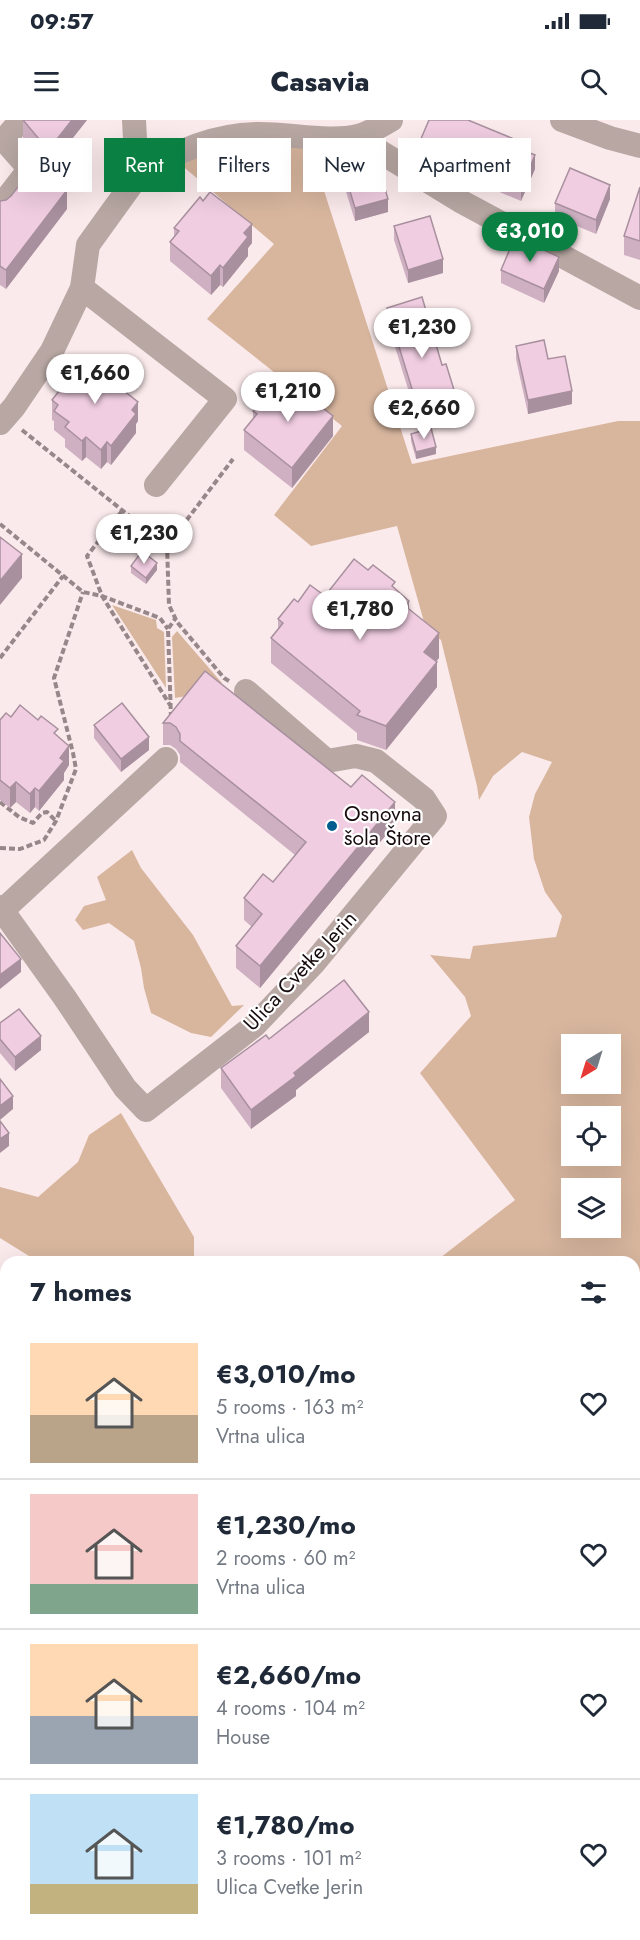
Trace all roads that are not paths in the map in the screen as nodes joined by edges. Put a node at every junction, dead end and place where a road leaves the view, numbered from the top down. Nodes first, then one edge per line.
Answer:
1 (21, 120) edge
2 (134, 120) edge
3 (391, 120) edge
4 (562, 120) edge
5 (356, 136) junction
6 (135, 138) edge
7 (640, 146) edge
8 (185, 150) edge
9 (126, 192) edge
10 (0, 207) edge
11 (82, 288) junction
12 (640, 298) edge
13 (3, 420) edge
14 (156, 485) dead end
15 (246, 691) road end
16 (166, 759) dead end
17 (1, 909) edge

1 - 10 street
2 - 6 street
3 - 5 street
4 - 7 street
5 - 8 street
5 - 12 street
9 - 11 street
11 - 13 street
11 - 14 street
15 - 17 street, Ulica Cvetke Jerin
16 - 17 street

